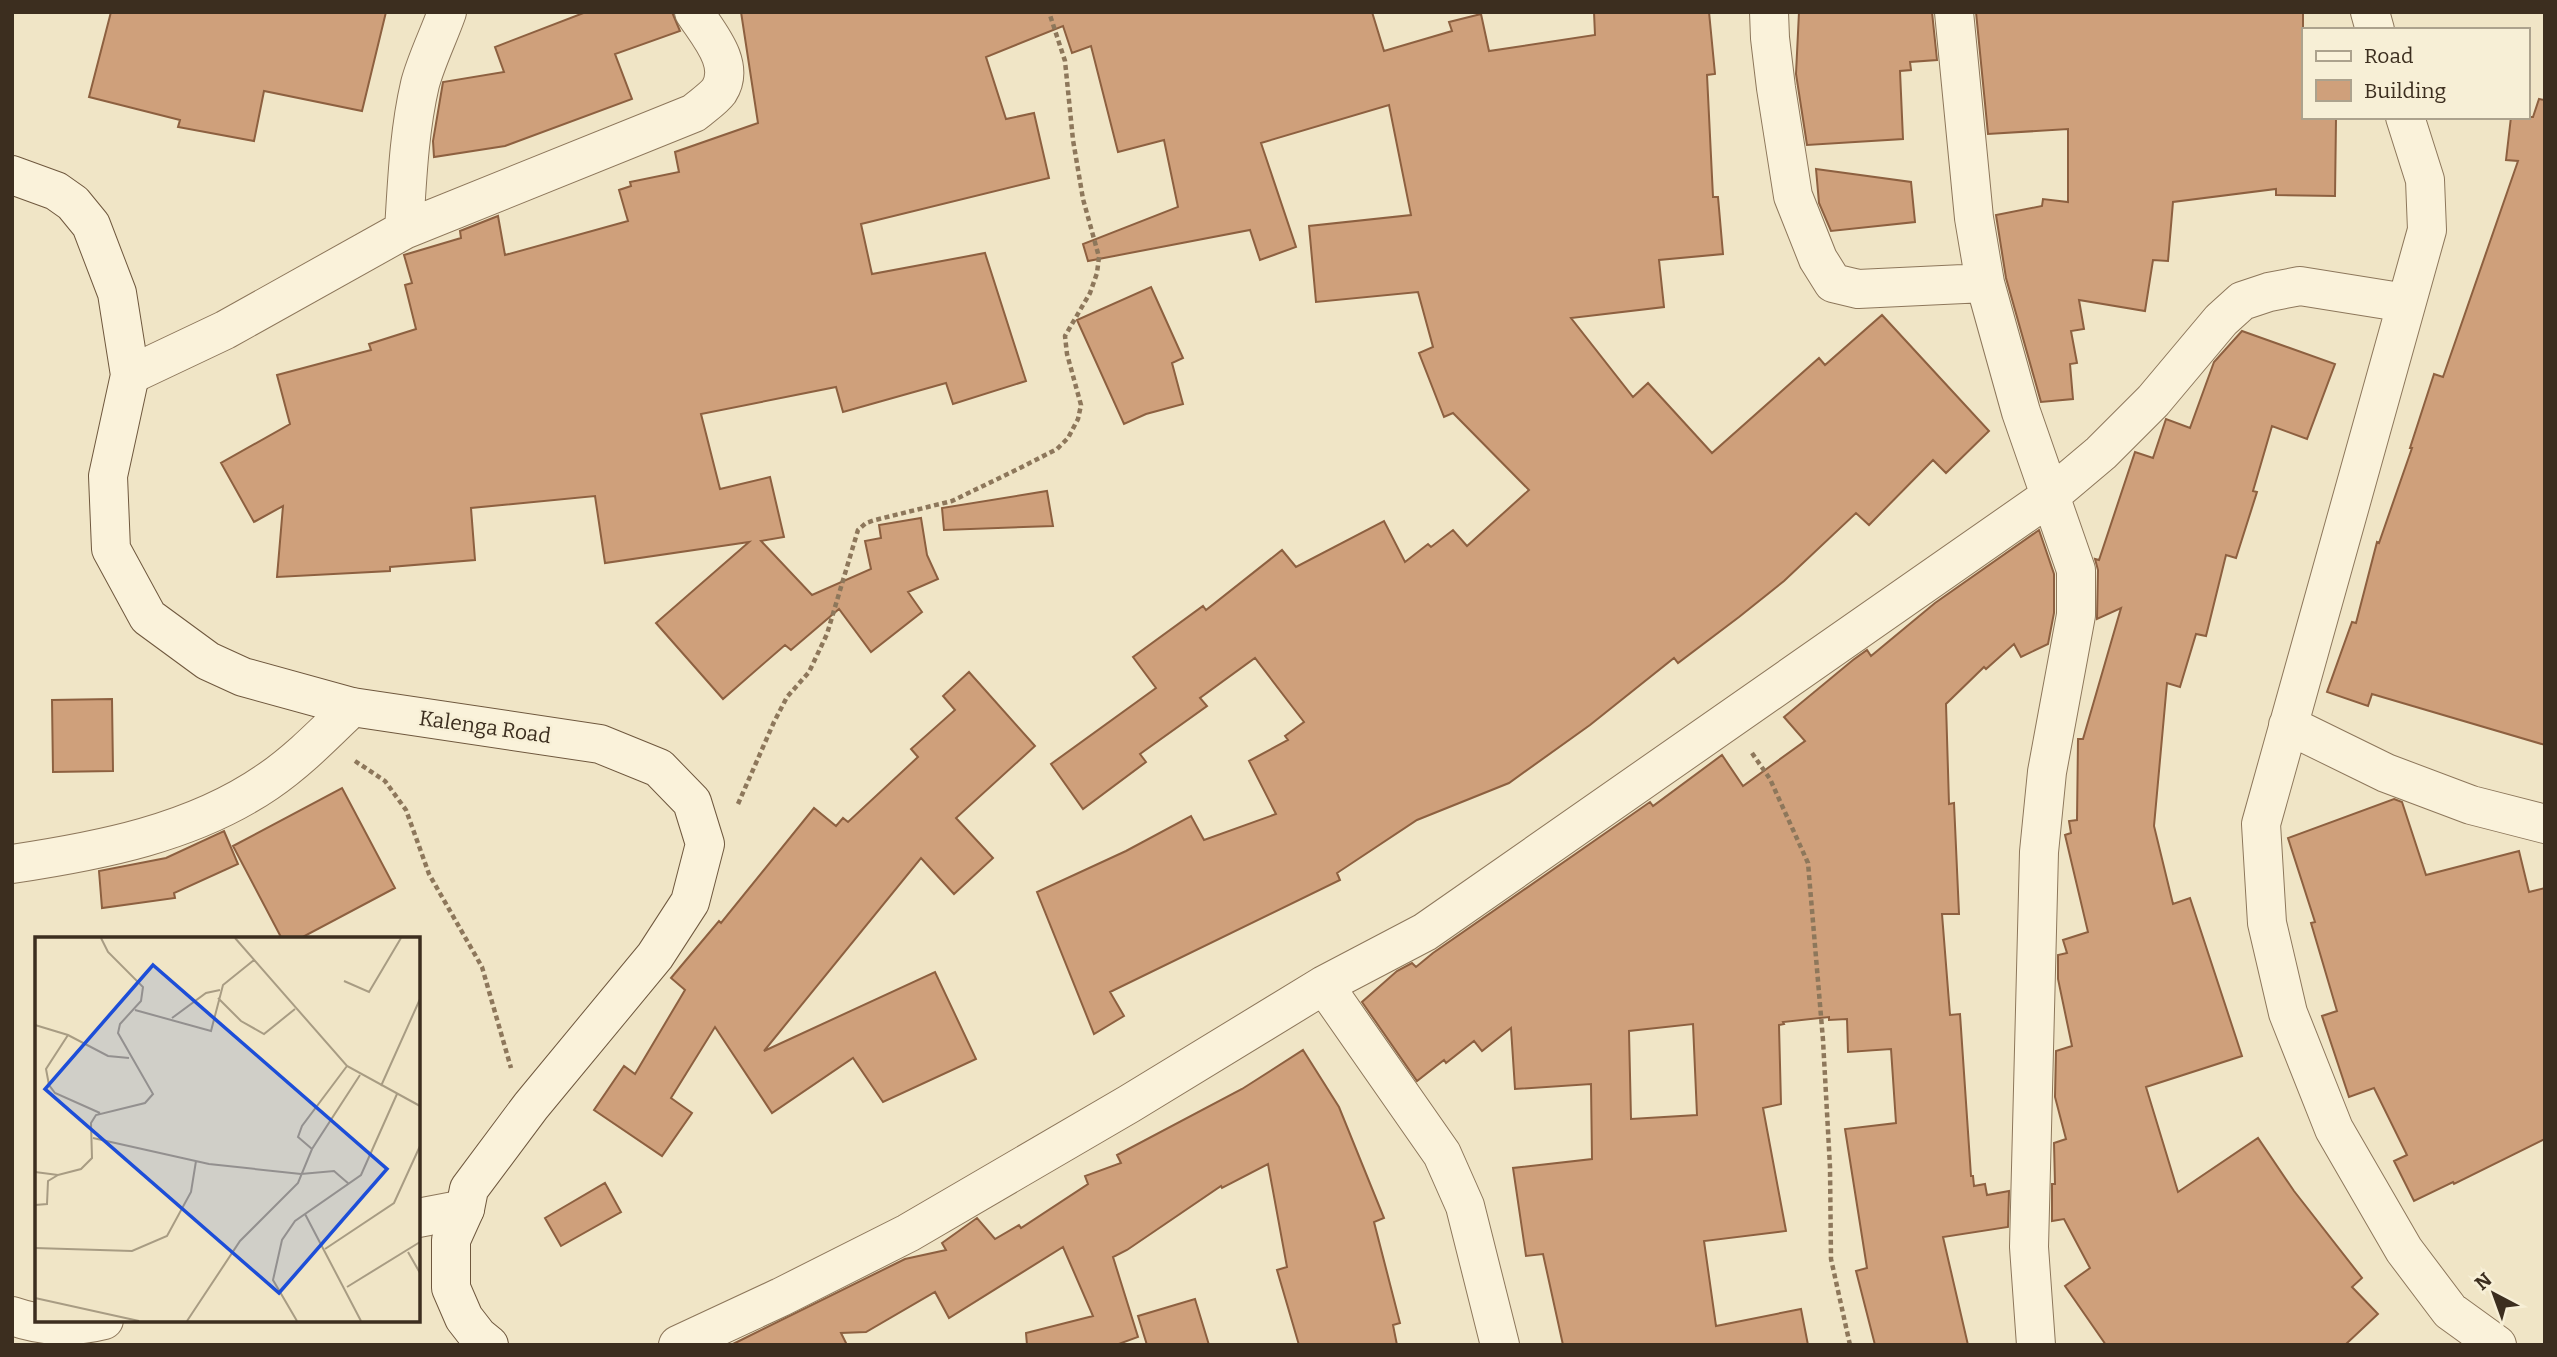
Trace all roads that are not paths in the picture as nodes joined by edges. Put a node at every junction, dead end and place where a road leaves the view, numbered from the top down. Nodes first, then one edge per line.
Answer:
1 (447, 12) edge
2 (694, 12) edge
3 (1769, 12) edge
4 (1954, 12) edge
5 (2406, 119) edge
6 (12, 176) edge
7 (404, 230) junction
8 (1985, 283) junction
9 (2406, 303) junction
10 (130, 375) junction
11 (2050, 496) junction
12 (352, 707) junction
13 (2288, 725) junction
14 (2545, 824) edge
15 (12, 864) edge
16 (1324, 985) junction
17 (466, 1209) junction
18 (420, 1218) edge
19 (97, 1322) edge
20 (32, 1329) edge
21 (489, 1345) edge
22 (678, 1345) edge
23 (1500, 1345) edge
24 (2036, 1345) edge
25 (2497, 1345) edge

1 - 7 street
2 - 7 street
3 - 8 street
4 - 8 street
5 - 9 street
6 - 10 street, Kalenga Road
7 - 10 street
8 - 11 street
9 - 11 street
9 - 13 street
10 - 12 street, Kalenga Road
11 - 16 street
11 - 24 street
12 - 15 street
12 - 17 street, Kalenga Road
13 - 14 street
13 - 25 street
16 - 22 street
16 - 23 street
17 - 18 street
17 - 21 street, Kalenga Road
19 - 20 street

